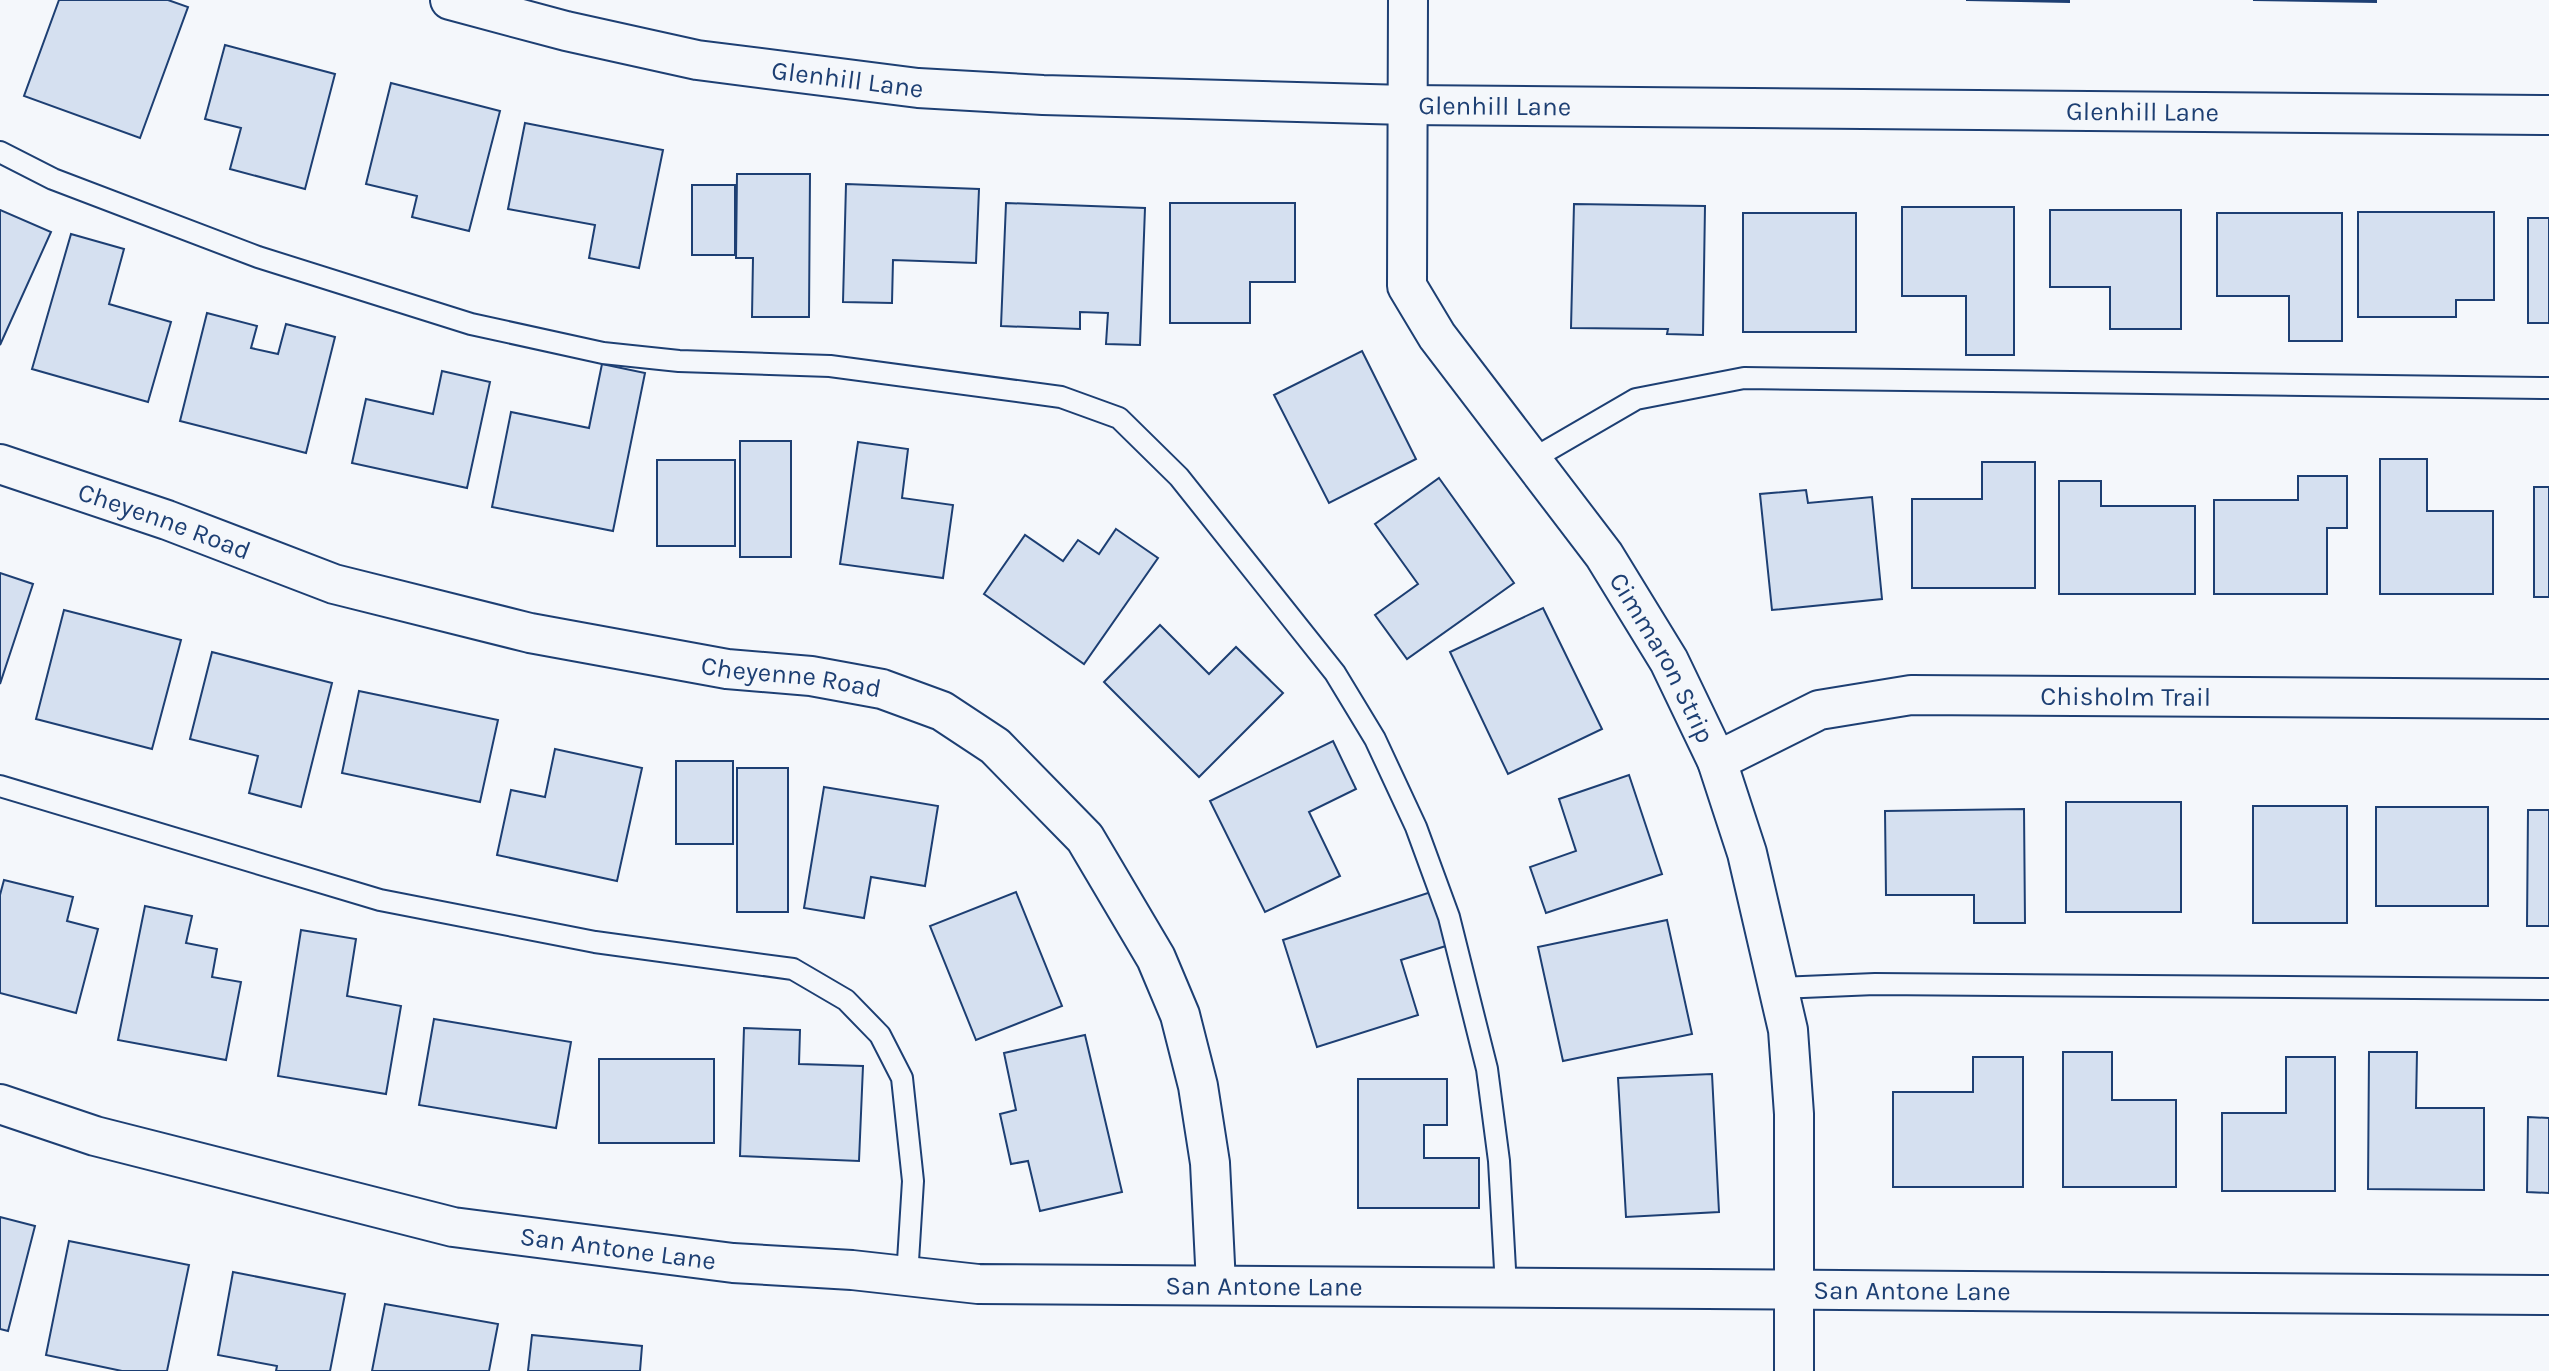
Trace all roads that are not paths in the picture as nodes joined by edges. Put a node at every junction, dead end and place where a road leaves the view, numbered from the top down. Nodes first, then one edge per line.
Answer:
1 (450, 0) edge
2 (1408, 0) edge
3 (1406, 105) junction
4 (2549, 115) edge
5 (0, 152) edge
6 (2549, 388) edge
7 (1531, 460) junction
8 (0, 464) edge
9 (2549, 699) edge
10 (1717, 761) junction
11 (0, 786) edge
12 (1779, 988) junction
13 (2549, 989) edge
14 (0, 1104) edge
15 (907, 1277) junction
16 (1216, 1284) junction
17 (1506, 1287) junction
18 (1794, 1291) junction
19 (2549, 1295) edge
20 (1794, 1371) edge

1 - 3 street, Glenhill Lane
2 - 3 street, Cimmaron Strip
3 - 4 street, Glenhill Lane
3 - 7 street, Cimmaron Strip
5 - 17 lane
6 - 7 lane
7 - 10 street, Cimmaron Strip
8 - 16 street, Cheyenne Road
9 - 10 street, Chisholm Trail
10 - 12 street, Cimmaron Strip
11 - 15 lane
12 - 13 lane
12 - 18 street, Cimmaron Strip
14 - 15 street, San Antone Lane
15 - 16 street, San Antone Lane
16 - 17 street, San Antone Lane
17 - 18 street, San Antone Lane
18 - 19 street, San Antone Lane
18 - 20 street, Cimmaron Strip

